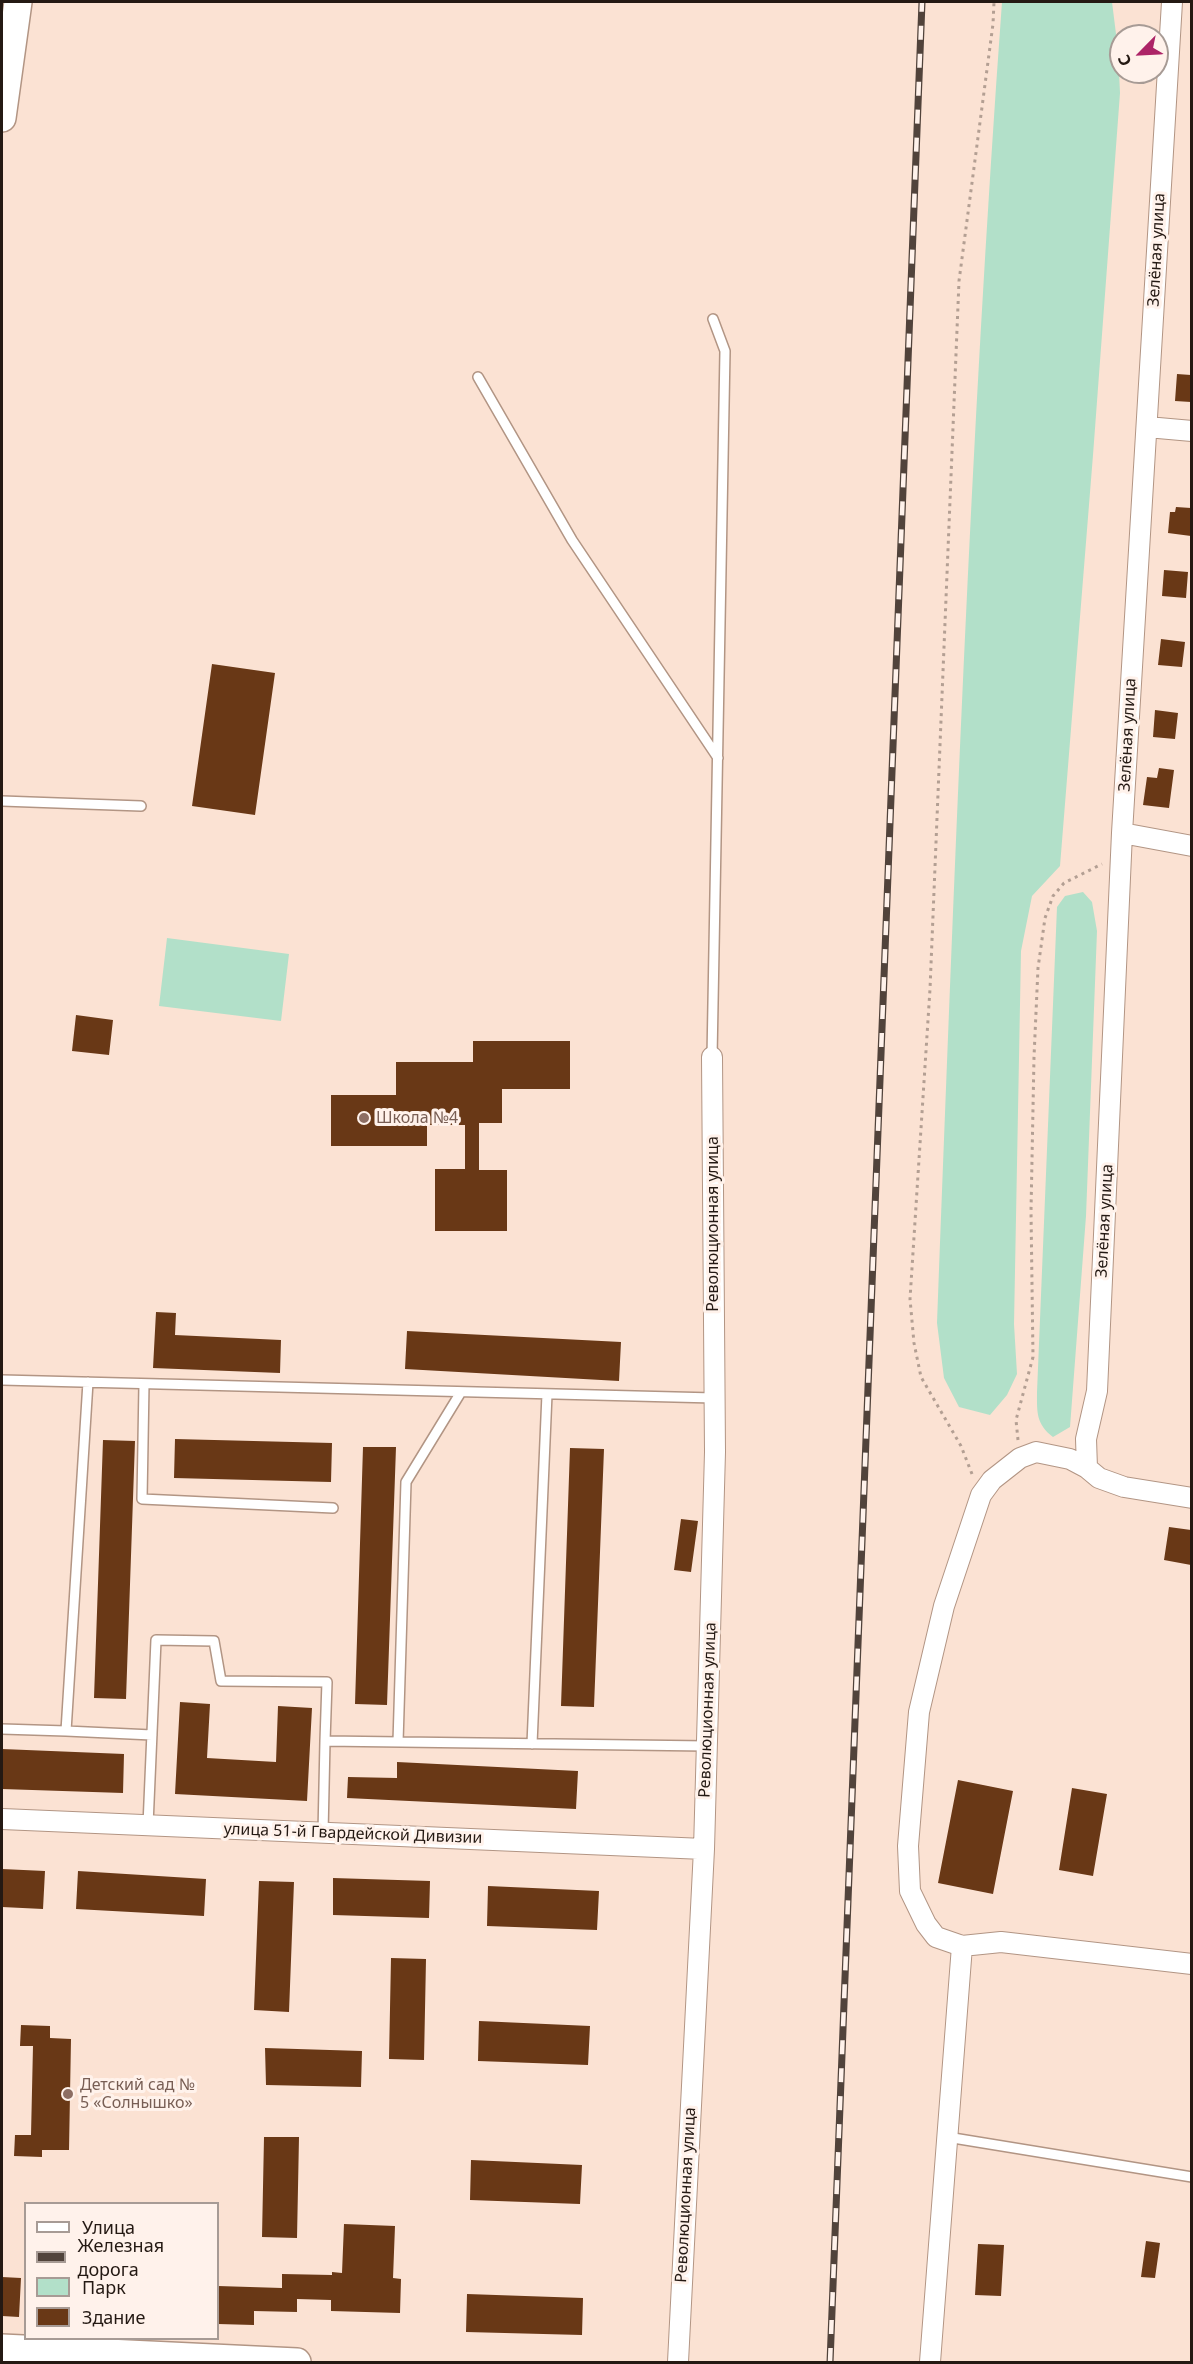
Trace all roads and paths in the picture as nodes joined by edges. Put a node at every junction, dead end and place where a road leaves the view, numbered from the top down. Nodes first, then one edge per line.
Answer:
1 (18, 2) edge
2 (994, 2) edge
3 (1172, 2) edge
4 (2, 118) edge
5 (713, 319) dead end
6 (478, 377) dead end
7 (1147, 427) junction
8 (1191, 431) edge
9 (718, 758) junction
10 (2, 801) edge
11 (141, 806) dead end
12 (1122, 833) junction
13 (1191, 846) edge
14 (1121, 858) junction
15 (712, 1057) joint
16 (2, 1380) edge
17 (88, 1382) junction
18 (144, 1384) junction
19 (462, 1392) junction
20 (547, 1394) junction
21 (714, 1398) junction
22 (1020, 1458) junction
23 (1088, 1468) junction
24 (987, 1487) junction
25 (1191, 1498) edge
26 (333, 1508) dead end
27 (2, 1729) edge
28 (66, 1731) junction
29 (152, 1735) junction
30 (325, 1741) junction
31 (398, 1742) junction
32 (532, 1744) junction
33 (707, 1746) junction
34 (2, 1819) edge
35 (148, 1826) junction
36 (323, 1833) junction
37 (704, 1849) junction
38 (962, 1946) junction
39 (1191, 1964) edge
40 (947, 2137) junction
41 (1191, 2176) edge
42 (2, 2348) edge
43 (297, 2362) edge
44 (678, 2362) edge
45 (930, 2362) edge

1 - 4 street
2 - 24 path
3 - 7 street, Зелёная улица
5 - 9 lane
6 - 9 lane
7 - 8 street
7 - 12 street, Зелёная улица
9 - 15 lane
10 - 11 lane
12 - 13 street
12 - 14 street, Зелёная улица
14 - 22 path
14 - 23 street, Зелёная улица
15 - 21 street, Революционная улица
16 - 17 lane
17 - 18 lane
17 - 28 lane
18 - 19 lane
18 - 26 lane
19 - 20 lane
19 - 31 lane
20 - 21 lane
20 - 32 lane
21 - 33 street, Революционная улица
22 - 23 street
22 - 24 street
23 - 25 street
24 - 38 street
27 - 28 lane
28 - 29 lane
29 - 30 lane
29 - 35 lane
30 - 31 lane
30 - 36 lane
31 - 32 lane
32 - 33 lane
33 - 37 street, Революционная улица
34 - 35 street, улица 51-й Гвардейской Дивизии
35 - 36 street, улица 51-й Гвардейской Дивизии
36 - 37 street, улица 51-й Гвардейской Дивизии
37 - 44 street, Революционная улица
38 - 39 street
38 - 40 street
40 - 41 lane
40 - 45 street
42 - 43 street

